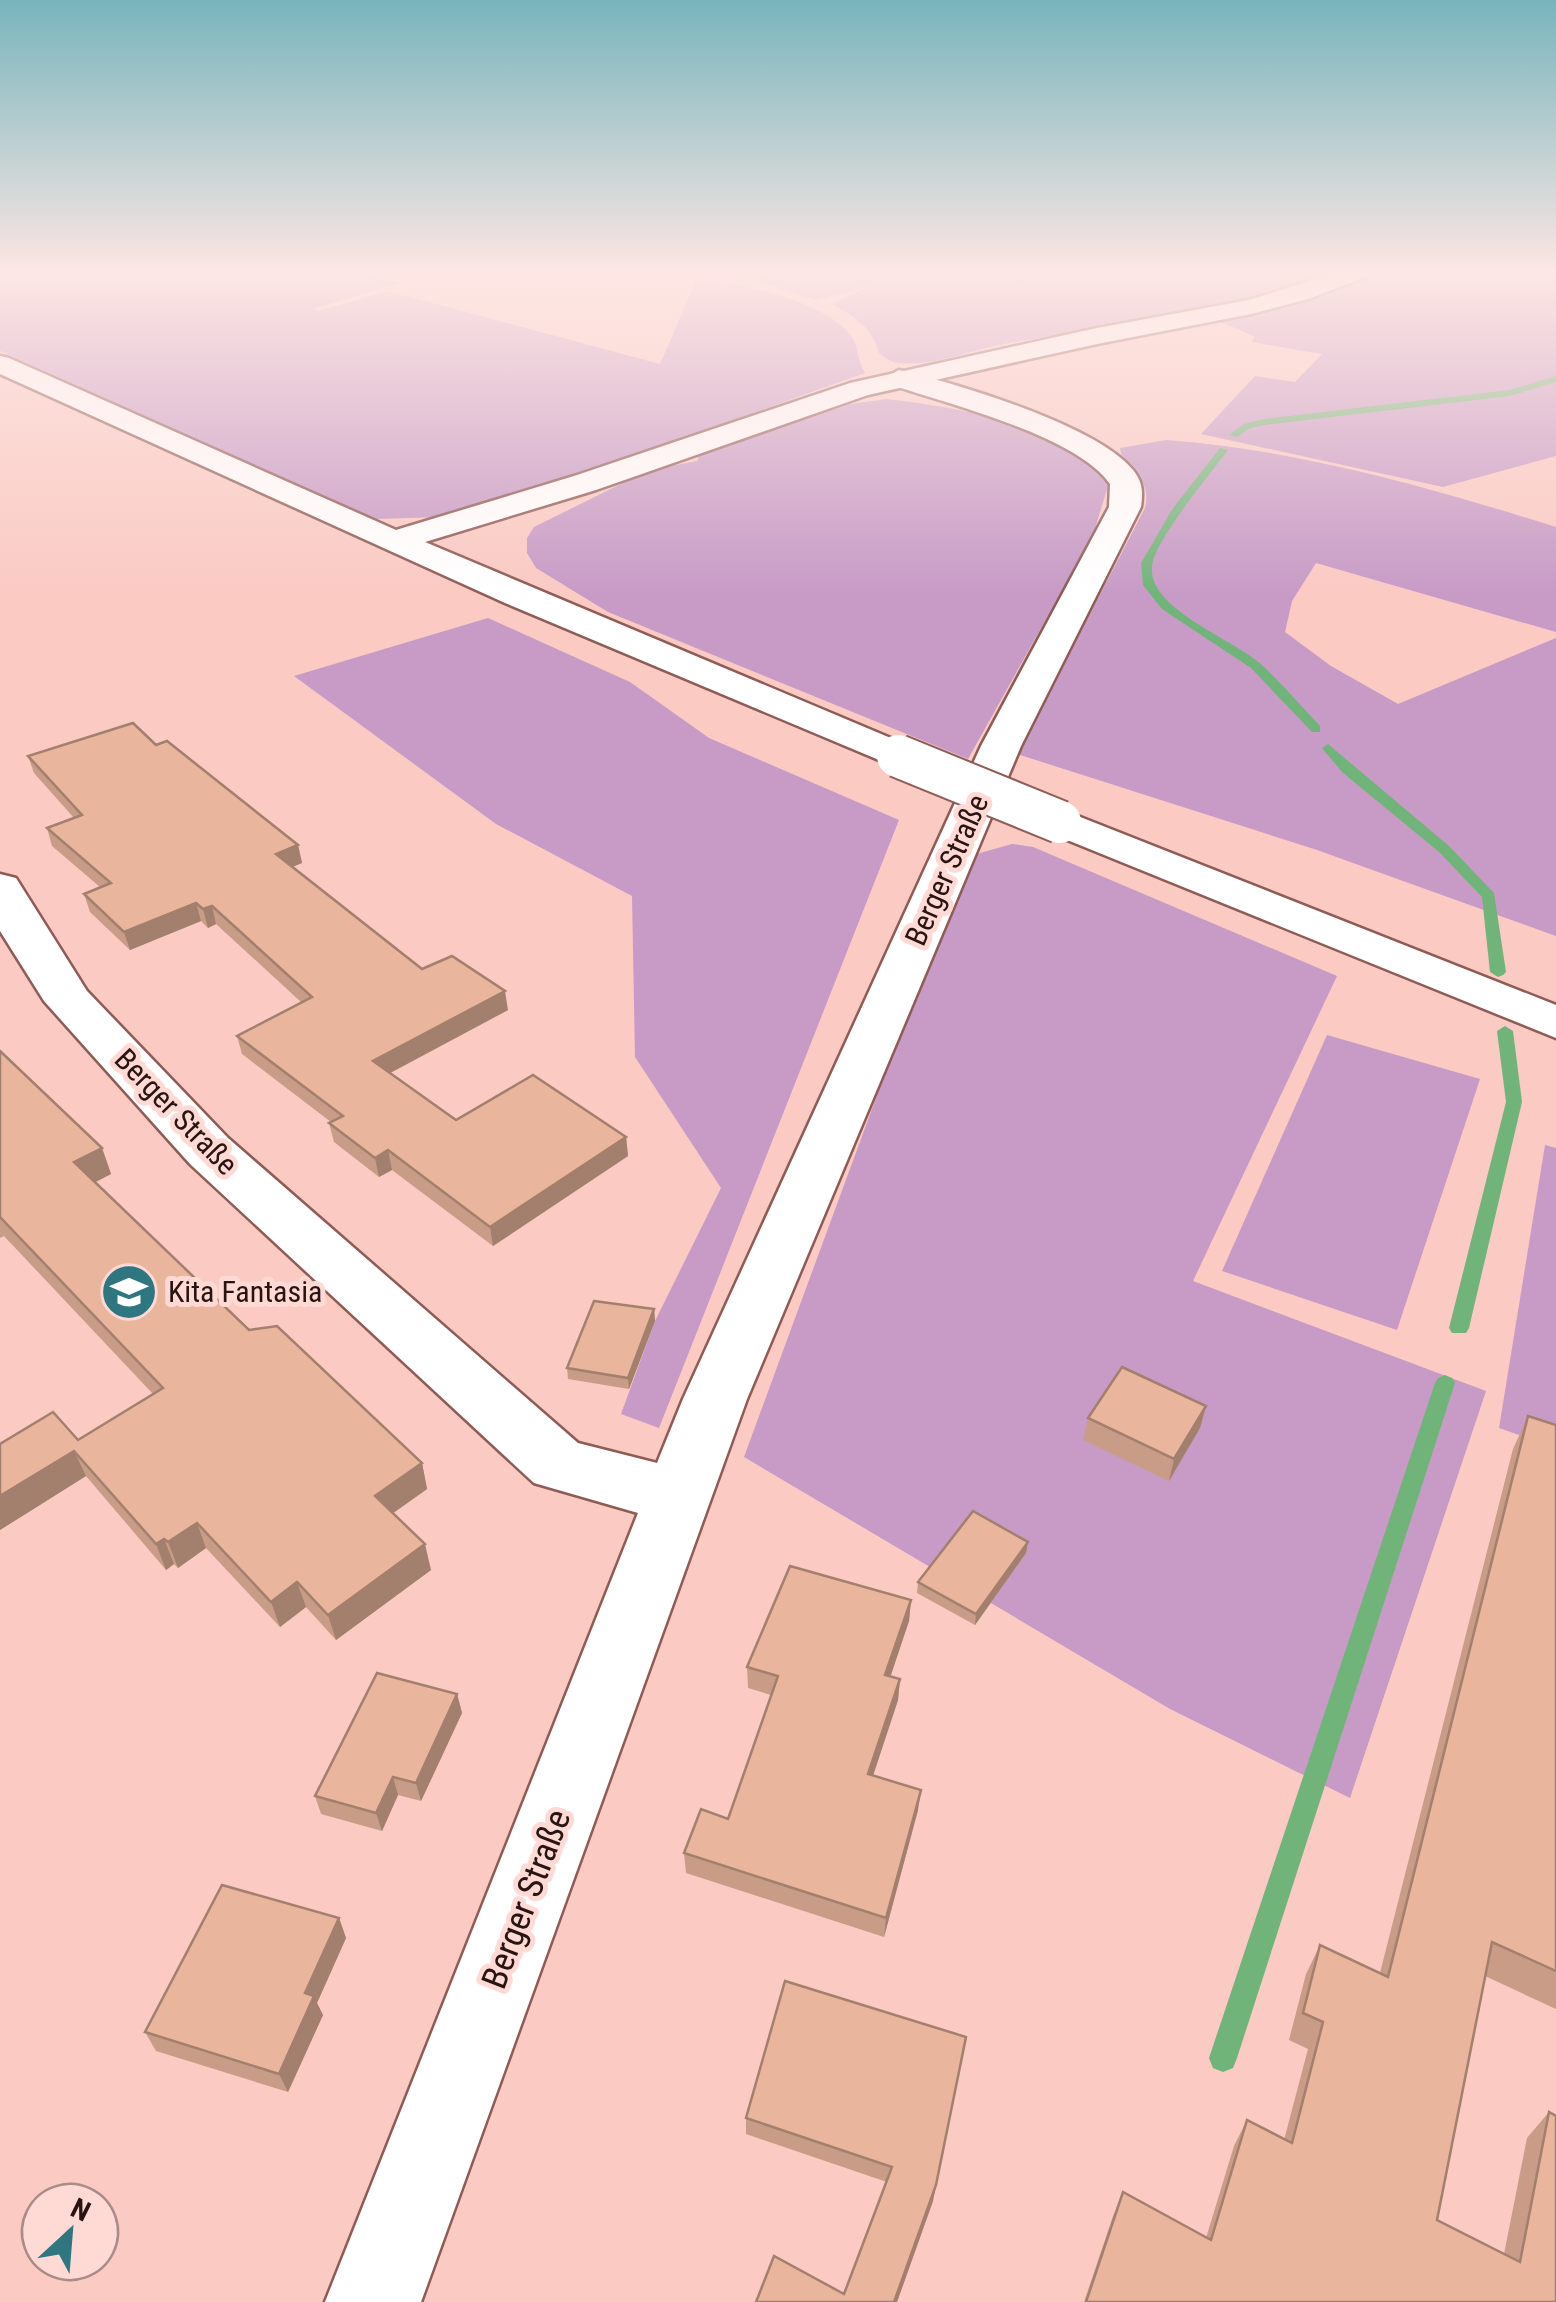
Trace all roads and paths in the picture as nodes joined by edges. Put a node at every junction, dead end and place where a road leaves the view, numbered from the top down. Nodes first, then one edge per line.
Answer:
1 (34, 379) edge
2 (894, 379) edge
3 (903, 379) edge
4 (585, 483) junction
5 (503, 538) junction
6 (394, 542) junction
7 (517, 596) junction
8 (0, 888) edge
9 (1556, 1023) edge
10 (680, 1497) junction
11 (373, 2302) edge

1 - 6 main road
2 - 4 main road
3 - 10 main road, Berger Straße
4 - 5 main road
4 - 6 main road
5 - 6 main road
5 - 7 main road
6 - 7 main road
7 - 9 main road, bridge
8 - 10 main road, Berger Straße
10 - 11 main road, Berger Straße

